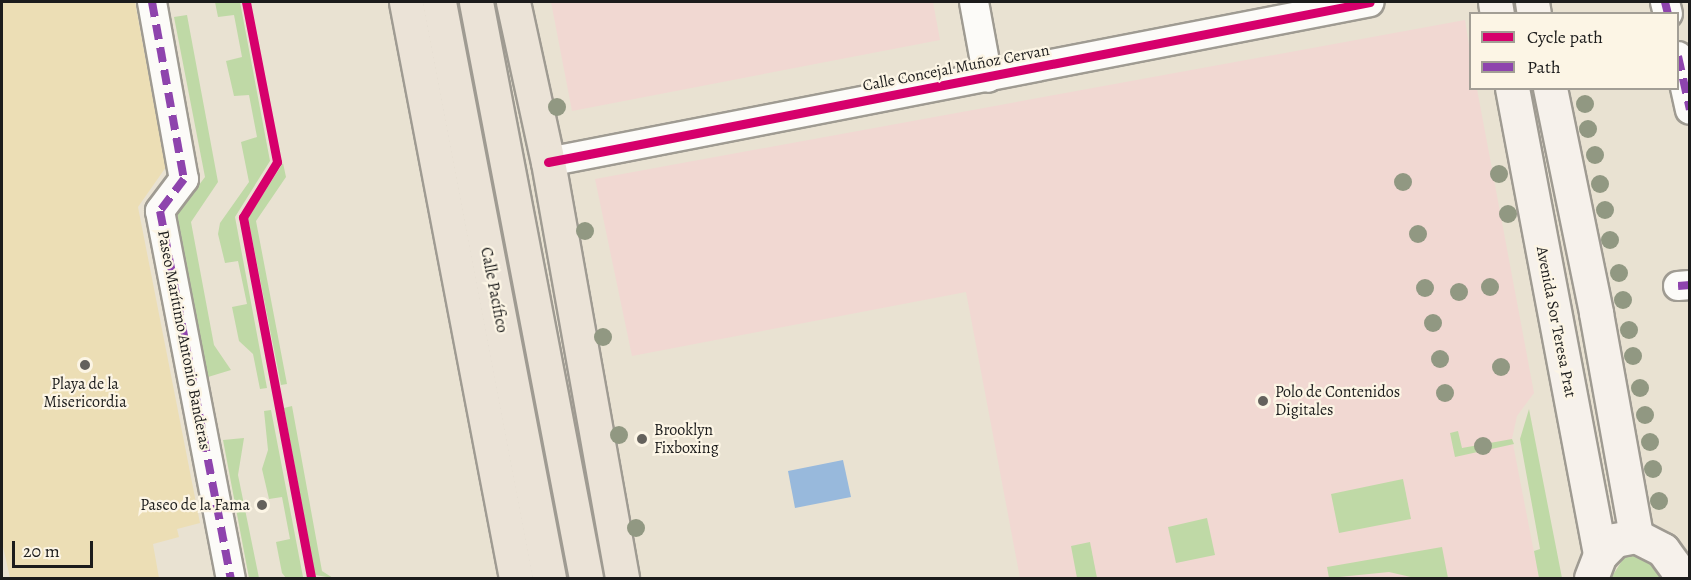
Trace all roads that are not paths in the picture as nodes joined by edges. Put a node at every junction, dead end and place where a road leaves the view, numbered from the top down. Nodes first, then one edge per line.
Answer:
1 (152, 2) edge
2 (406, 2) edge
3 (439, 2) edge
4 (476, 2) edge
5 (513, 2) edge
6 (974, 2) edge
7 (1370, 2) edge
8 (1679, 65) edge
9 (988, 78) junction
10 (1512, 90) edge
11 (1550, 90) edge
12 (1689, 110) edge
13 (548, 162) junction
14 (1663, 548) edge
15 (1595, 567) edge
16 (231, 579) edge
17 (516, 579) edge
18 (549, 579) edge
19 (586, 579) edge
20 (622, 579) edge
21 (1683, 579) edge

1 - 16 street, Paseo Marítimo Antonio Banderas
2 - 17 main road, Calle Pacífico
3 - 18 main road, Calle Pacífico
4 - 19 main road
5 - 13 main road
6 - 9 street
7 - 9 street, Calle Concejal Muñoz Cervan
8 - 12 street
9 - 13 street, Calle Concejal Muñoz Cervan
10 - 15 main road, Avenida Sor Teresa Prat
11 - 14 main road
13 - 20 main road
14 - 15 main road
14 - 21 main road

